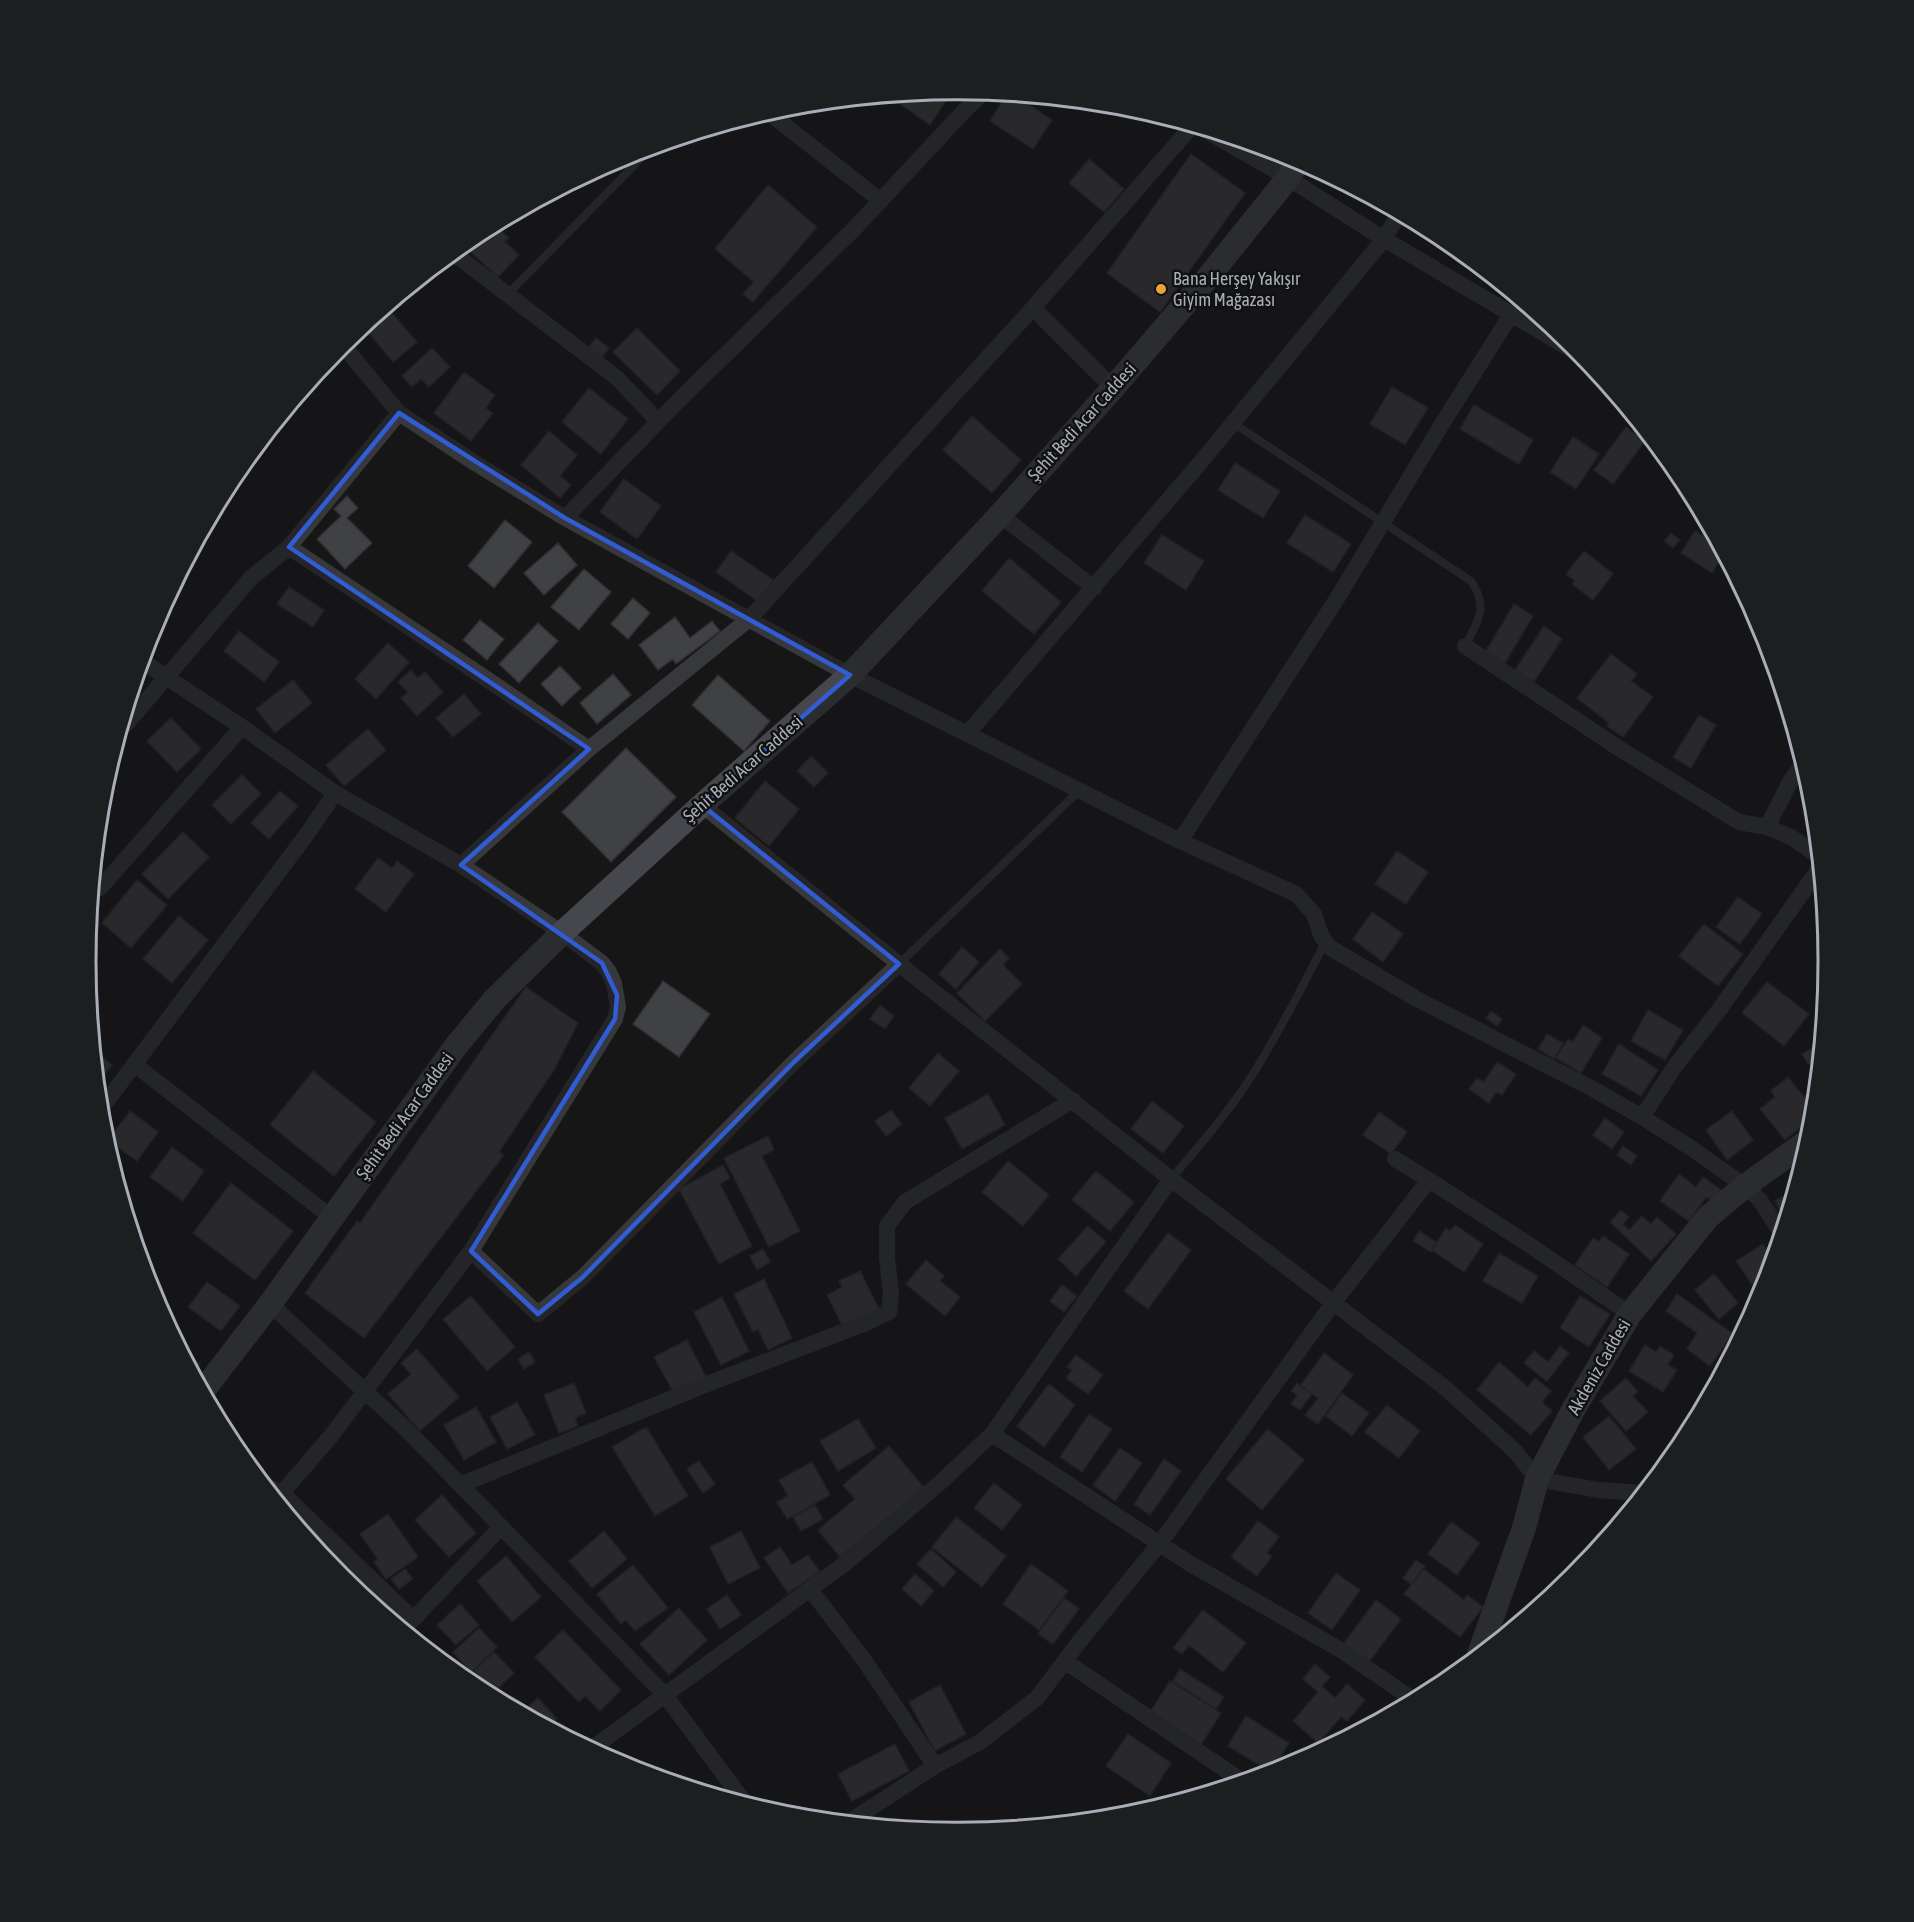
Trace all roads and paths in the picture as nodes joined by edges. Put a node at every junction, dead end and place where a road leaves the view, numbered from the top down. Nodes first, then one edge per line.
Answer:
1 (975, 101) edge
2 (778, 120) edge
3 (1187, 131) edge
4 (637, 163) edge
5 (1293, 169) edge
6 (881, 201) junction
7 (1395, 219) edge
8 (1384, 239) junction
9 (461, 258) edge
10 (507, 295) junction
11 (1033, 308) junction
12 (1512, 313) junction
13 (1547, 335) edge
14 (349, 351) edge
15 (1113, 388) junction
16 (399, 413) junction
17 (658, 421) junction
18 (1233, 423) junction
19 (1000, 515) junction
20 (564, 518) junction
21 (1383, 522) junction
22 (289, 547) junction
23 (1094, 588) junction
24 (748, 619) junction
25 (1465, 646) joint
26 (149, 666) edge
27 (850, 675) junction
28 (166, 677) junction
29 (131, 718) edge
30 (242, 728) junction
31 (967, 734) junction
32 (589, 750) junction
33 (1797, 773) edge
34 (1079, 791) junction
35 (335, 793) junction
36 (702, 805) junction
37 (1767, 827) junction
38 (1180, 841) junction
39 (1811, 851) edge
40 (461, 865) junction
41 (1814, 878) edge
42 (100, 888) dead end
43 (561, 933) junction
44 (1325, 943) junction
45 (898, 964) junction
46 (134, 1064) junction
47 (108, 1100) edge
48 (1073, 1100) junction
49 (1642, 1117) junction
50 (1797, 1149) edge
51 (1395, 1159) dead end
52 (1171, 1179) junction
53 (1429, 1180) junction
54 (1745, 1186) junction
55 (331, 1217) junction
56 (1776, 1225) edge
57 (471, 1251) junction
58 (1334, 1302) junction
59 (270, 1304) junction
60 (1630, 1314) junction
61 (208, 1385) edge
62 (365, 1391) junction
63 (992, 1434) junction
64 (1538, 1479) junction
65 (460, 1485) junction
66 (1634, 1492) edge
67 (281, 1493) edge
68 (296, 1512) edge
69 (501, 1527) junction
70 (1160, 1543) junction
71 (810, 1590) junction
72 (406, 1622) edge
73 (408, 1624) edge
74 (1483, 1642) edge
75 (1066, 1662) junction
76 (665, 1695) junction
77 (1407, 1695) edge
78 (599, 1743) edge
79 (935, 1766) junction
80 (1234, 1776) edge
81 (738, 1794) edge
82 (858, 1816) edge

1 - 6 street
2 - 6 street
3 - 11 street
4 - 10 lane
5 - 8 street
5 - 15 street, Şehit Bedi Acar Caddesi
6 - 17 street
7 - 8 street
8 - 12 street
8 - 18 street
9 - 10 street
10 - 17 street
11 - 15 street
11 - 24 street
12 - 13 street
12 - 21 street
14 - 16 street
15 - 19 street, Şehit Bedi Acar Caddesi
16 - 20 street
16 - 22 street
17 - 20 street
18 - 21 lane
18 - 23 street
19 - 23 street
19 - 27 street, Şehit Bedi Acar Caddesi
20 - 24 street
21 - 25 lane
21 - 38 street
22 - 28 street
22 - 32 street
23 - 31 street
24 - 27 street
24 - 32 street
25 - 37 street
26 - 28 street
27 - 31 street
27 - 36 street, Şehit Bedi Acar Caddesi
28 - 29 street
28 - 30 street
30 - 35 street
30 - 42 street
31 - 34 street
32 - 40 street
33 - 37 street
34 - 38 street
34 - 45 lane
35 - 40 street
35 - 46 street
36 - 43 street, Şehit Bedi Acar Caddesi
36 - 45 street
37 - 39 street
38 - 44 street
40 - 43 street
41 - 49 street
43 - 55 street, Şehit Bedi Acar Caddesi
43 - 57 street
44 - 49 street
44 - 52 lane
45 - 48 street
45 - 57 street
46 - 47 street
46 - 55 street
48 - 52 street
48 - 65 street
49 - 54 street
50 - 54 street, Akdeniz Caddesi
51 - 53 street
52 - 58 street
52 - 63 street
53 - 58 street
53 - 60 street
54 - 56 street
54 - 60 street, Akdeniz Caddesi
55 - 59 street, Şehit Bedi Acar Caddesi
57 - 62 street
58 - 64 street
58 - 70 street
59 - 61 street, Şehit Bedi Acar Caddesi
59 - 62 street
60 - 64 street, Akdeniz Caddesi
62 - 65 street
62 - 67 street
63 - 70 street
63 - 71 street
64 - 66 street
64 - 74 street, Akdeniz Caddesi
65 - 69 street
68 - 72 street
69 - 73 street
69 - 76 street
70 - 75 street
70 - 77 street
71 - 76 street
71 - 79 street
75 - 79 street
75 - 80 street
76 - 78 street
76 - 81 street
79 - 82 street

